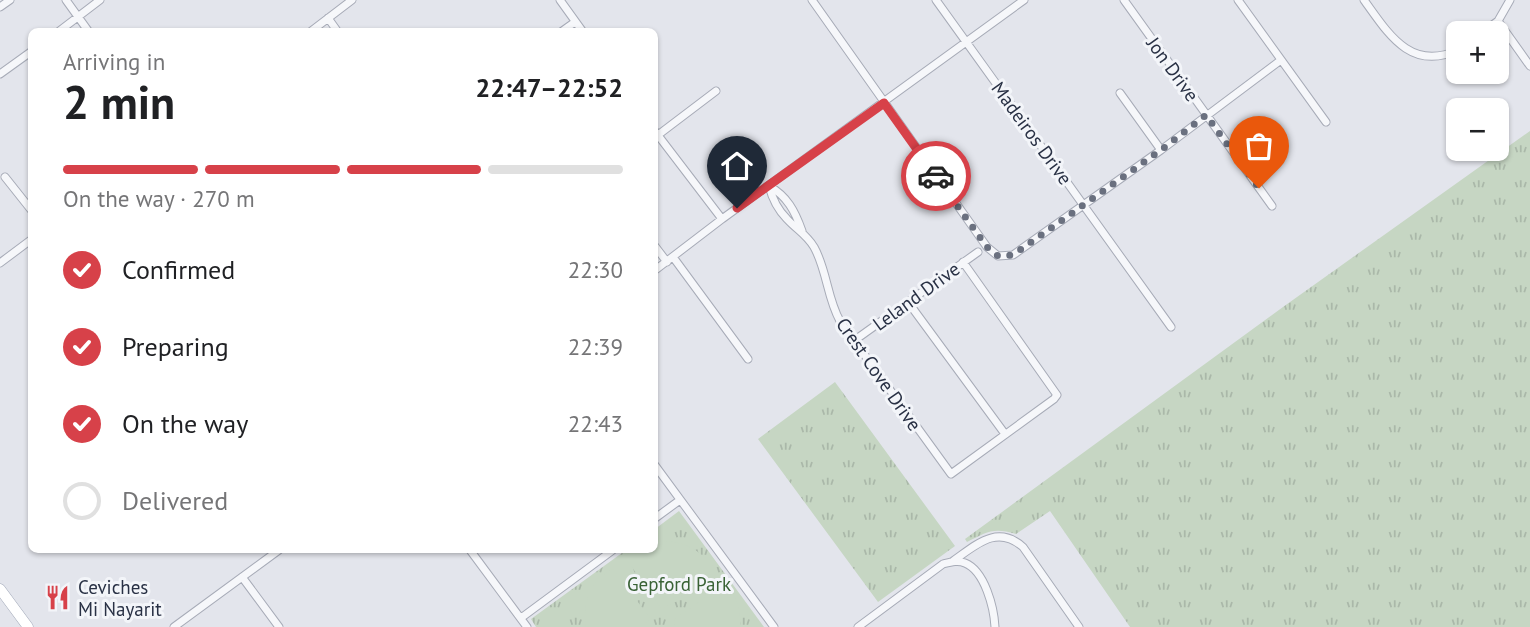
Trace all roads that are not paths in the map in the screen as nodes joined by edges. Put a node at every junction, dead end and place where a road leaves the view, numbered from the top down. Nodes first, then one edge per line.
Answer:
1 (10, 0) edge
2 (66, 0) edge
3 (100, 0) edge
4 (352, 0) edge
5 (560, 0) edge
6 (812, 0) edge
7 (936, 0) edge
8 (1024, 0) edge
9 (1124, 0) edge
10 (1238, 0) edge
11 (1364, 0) edge
12 (1510, 0) edge
13 (0, 7) edge
14 (78, 17) junction
15 (328, 18) junction
16 (1498, 21) edge
17 (575, 22) junction
18 (63, 28) edge
19 (86, 28) edge
20 (315, 28) edge
21 (335, 28) edge
22 (567, 28) edge
23 (580, 28) edge
24 (1509, 36) edge
25 (966, 42) junction
26 (28, 54) edge
27 (1446, 54) edge
28 (1281, 60) junction
29 (1530, 66) edge
30 (0, 74) edge
31 (716, 91) dead end
32 (1120, 93) dead end
33 (884, 103) junction
34 (1206, 115) junction
35 (1326, 122) dead end
36 (658, 131) edge
37 (658, 135) edge
38 (1161, 150) junction
39 (5, 177) dead end
40 (769, 186) junction
41 (1083, 205) junction
42 (28, 206) edge
43 (1272, 206) dead end
44 (722, 219) junction
45 (28, 242) edge
46 (658, 248) edge
47 (978, 252) dead end
48 (670, 259) junction
49 (963, 262) junction
50 (0, 263) edge
51 (658, 268) edge
52 (908, 302) junction
53 (1171, 327) dead end
54 (855, 340) junction
55 (748, 359) dead end
56 (1005, 434) junction
57 (658, 470) edge
58 (680, 500) junction
59 (658, 516) edge
60 (275, 553) edge
61 (472, 553) edge
62 (609, 553) edge
63 (949, 563) junction
64 (242, 577) junction
65 (0, 589) edge
66 (521, 618) junction
67 (29, 627) edge
68 (174, 627) edge
69 (279, 627) edge
70 (527, 627) edge
71 (774, 627) edge
72 (858, 627) edge
73 (995, 627) edge
74 (1079, 627) edge

1 - 13 street
2 - 14 street
3 - 14 street
4 - 15 street
5 - 17 street
6 - 33 street
7 - 25 street, Madeiros Drive
8 - 25 street
9 - 34 street, Jon Drive
10 - 28 street
11 - 27 street
12 - 16 street
14 - 18 street
14 - 19 street
15 - 20 street
15 - 21 street
17 - 22 street
17 - 23 street
24 - 29 street
25 - 33 street
25 - 41 street, Madeiros Drive
26 - 30 street
28 - 34 street
28 - 35 street
31 - 36 street
32 - 38 street
33 - 40 street
33 - 41 street
34 - 38 street
34 - 43 street, Jon Drive
37 - 44 street
38 - 41 street
39 - 42 street
40 - 44 street
40 - 54 street, Crest Cove Drive
41 - 53 street, Madeiros Drive
44 - 48 street
45 - 50 street
46 - 48 street
47 - 49 street, Leland Drive
48 - 51 street
48 - 55 street
49 - 52 street, Leland Drive
49 - 56 street
52 - 54 street, Leland Drive
52 - 56 street
54 - 56 street, Crest Cove Drive
57 - 58 street
58 - 59 street
58 - 71 street
60 - 64 street
61 - 66 street
62 - 66 street
63 - 72 street
63 - 73 street
63 - 74 street
64 - 68 street
64 - 69 street
65 - 67 main road
66 - 70 street

